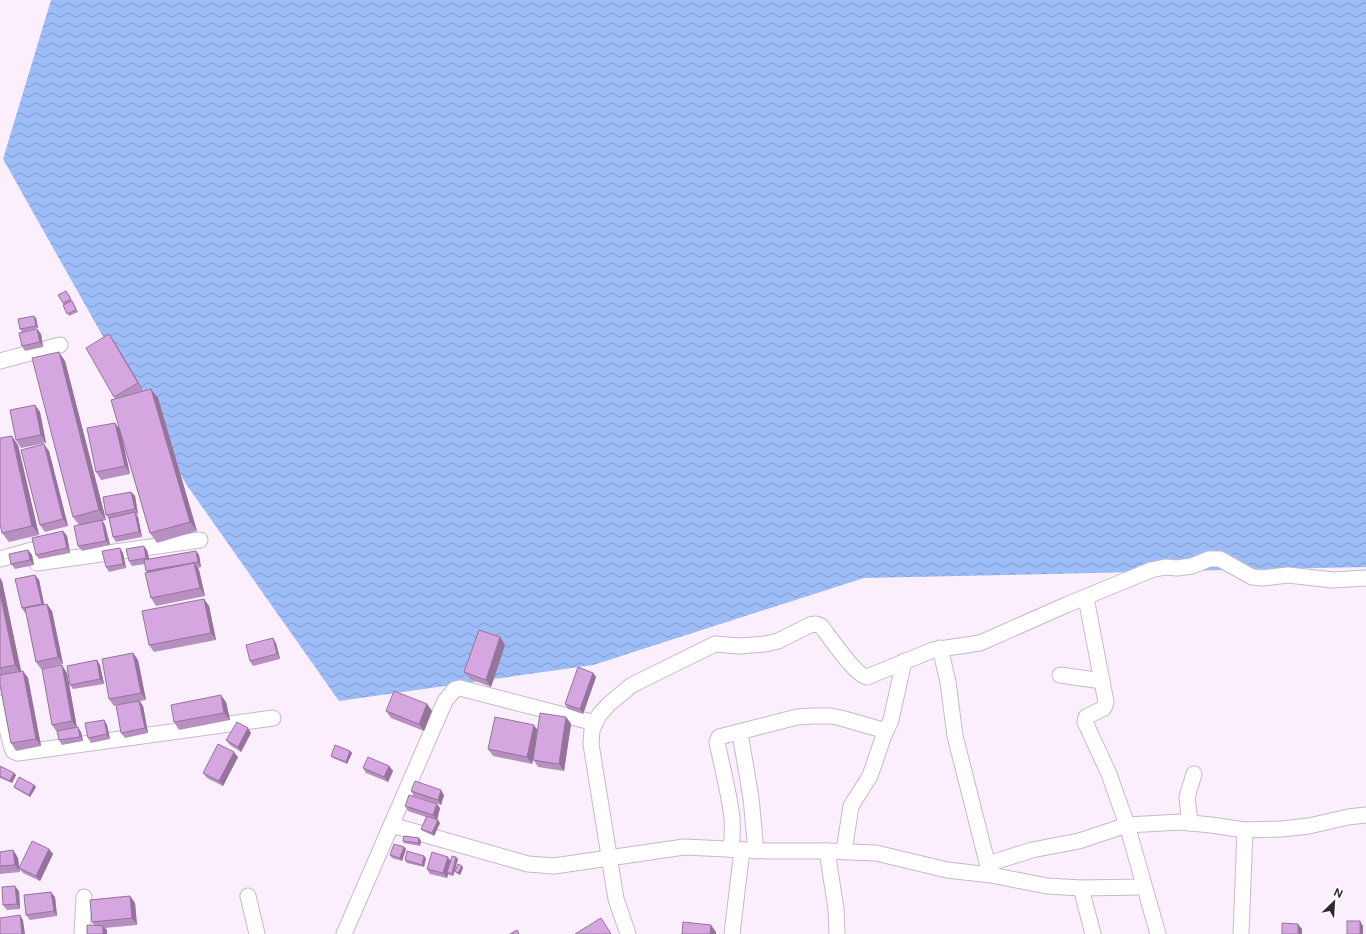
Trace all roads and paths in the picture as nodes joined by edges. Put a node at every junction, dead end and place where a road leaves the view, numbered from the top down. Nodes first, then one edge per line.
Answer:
1 (60, 345) dead end
2 (0, 361) edge
3 (200, 540) dead end
4 (0, 559) edge
5 (1366, 578) edge
6 (1086, 598) junction
7 (940, 648) junction
8 (904, 661) junction
9 (1060, 675) dead end
10 (1102, 681) junction
11 (0, 703) edge
12 (272, 718) dead end
13 (595, 723) junction
14 (886, 731) junction
15 (740, 732) junction
16 (1194, 774) dead end
17 (1366, 815) edge
18 (1190, 823) junction
19 (391, 825) junction
20 (1127, 825) junction
21 (1245, 830) junction
22 (743, 850) junction
23 (828, 850) junction
24 (844, 851) junction
25 (610, 859) junction
26 (989, 869) junction
27 (1144, 886) junction
28 (1081, 888) junction
29 (248, 896) dead end
30 (84, 897) dead end
31 (82, 934) edge
32 (256, 934) edge
33 (344, 934) edge
34 (628, 934) edge
35 (732, 934) edge
36 (837, 934) edge
37 (1093, 934) edge
38 (1158, 934) edge
39 (1241, 934) edge

1 - 2 street
3 - 4 street
5 - 6 street
6 - 7 street
6 - 10 street
7 - 8 street
7 - 26 street
8 - 13 street
8 - 14 street
9 - 10 street
10 - 20 street
11 - 12 street
13 - 19 street
13 - 25 street
14 - 15 street
14 - 24 street
15 - 22 street
15 - 22 street
16 - 18 street
17 - 21 street
18 - 20 street
18 - 21 street
19 - 25 street
19 - 33 street
20 - 26 street
20 - 27 street
21 - 39 street
22 - 23 street
22 - 25 street
22 - 35 street
23 - 24 street
23 - 36 street
24 - 26 street
25 - 34 street
26 - 28 street
27 - 28 street
27 - 38 street
28 - 37 street
29 - 32 street
30 - 31 street

